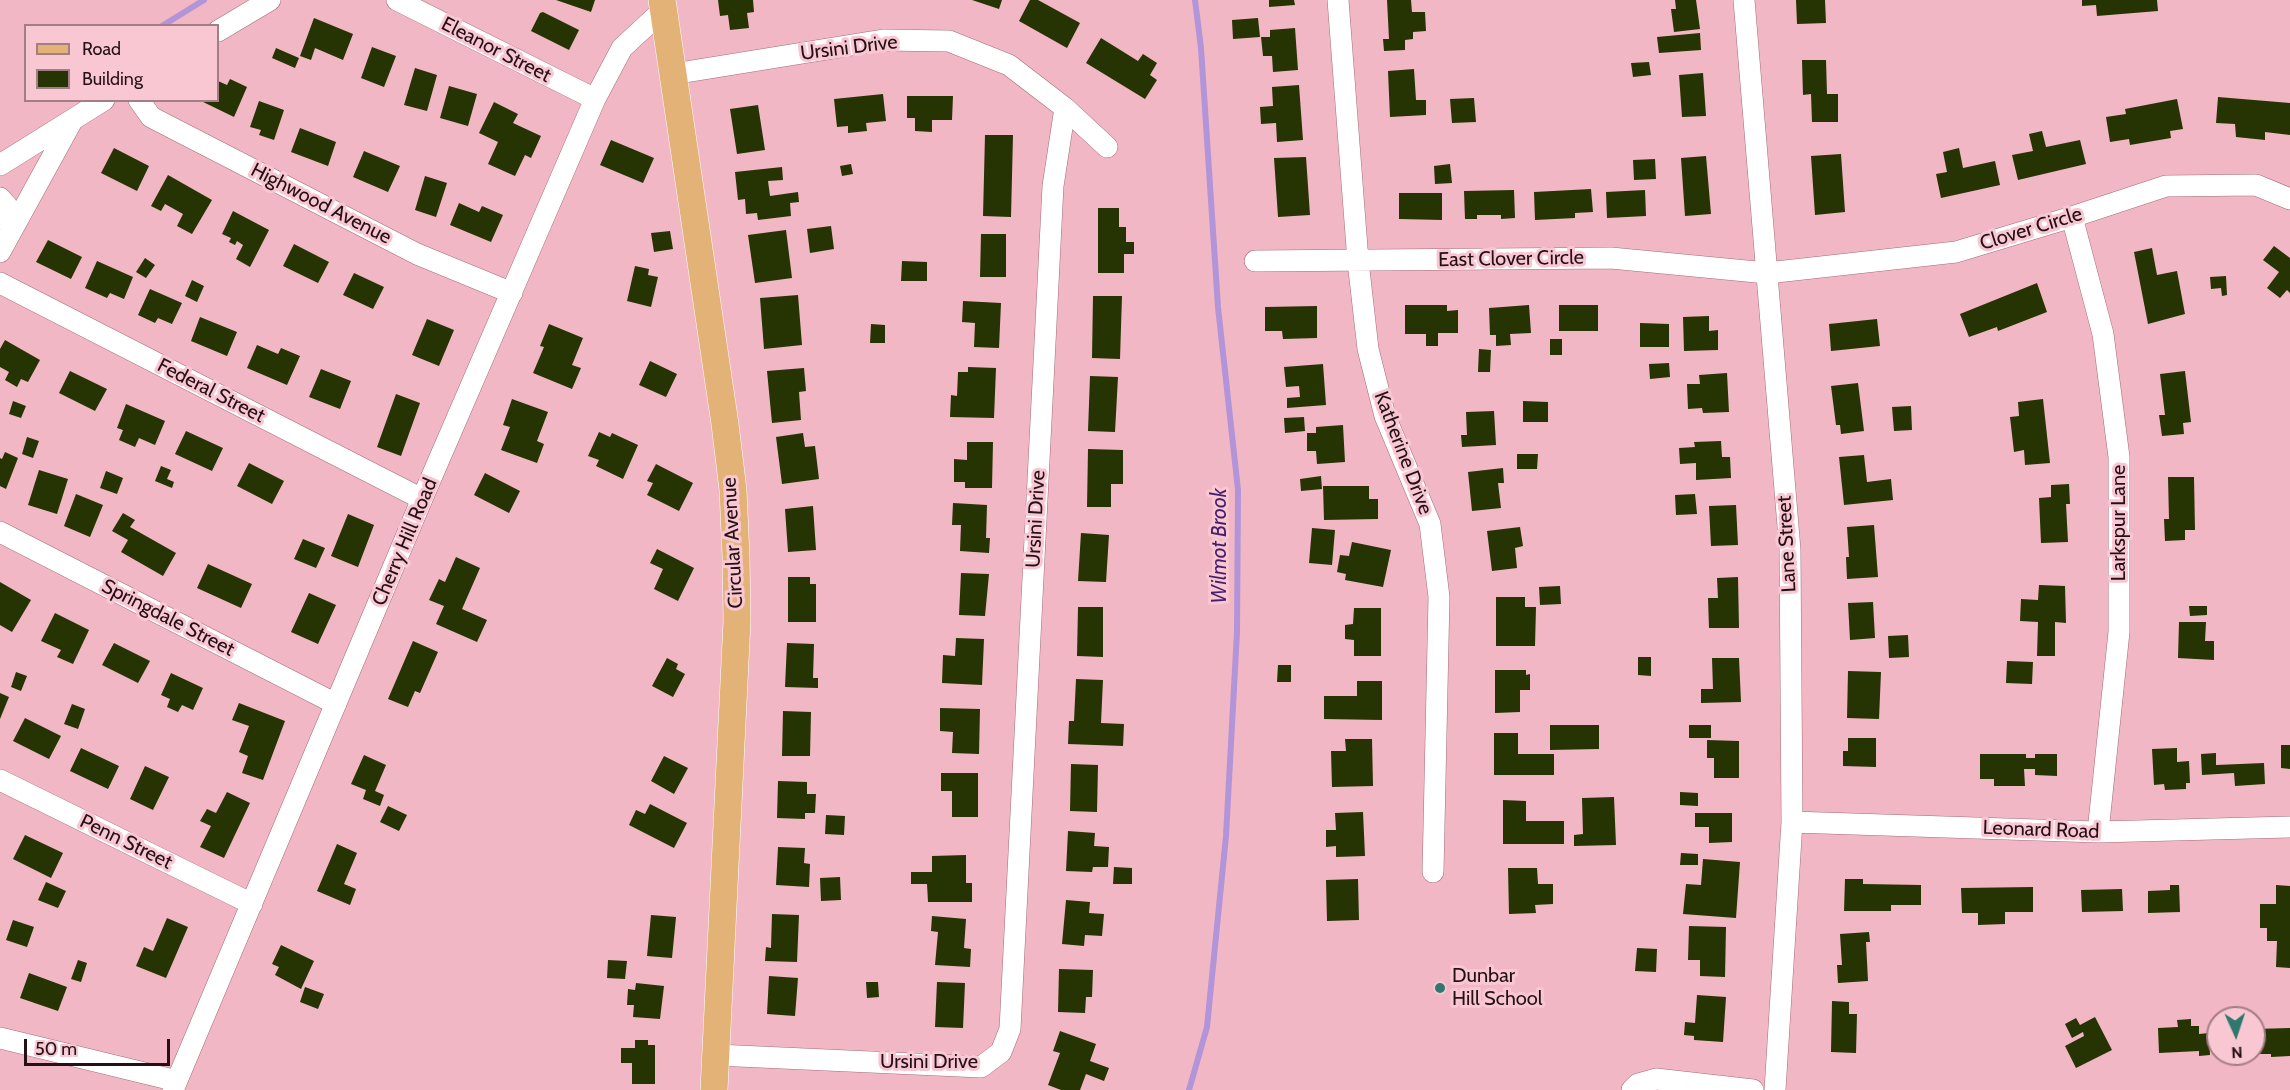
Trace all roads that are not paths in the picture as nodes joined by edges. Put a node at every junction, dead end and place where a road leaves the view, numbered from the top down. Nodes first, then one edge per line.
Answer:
1 (270, 0) edge
2 (397, 0) edge
3 (1338, 0) edge
4 (1744, 0) edge
5 (662, 5) edge
6 (219, 30) edge
7 (673, 74) junction
8 (595, 99) junction
9 (101, 102) edge
10 (140, 102) edge
11 (1065, 108) junction
12 (72, 121) junction
13 (1107, 147) dead end
14 (0, 165) edge
15 (0, 198) edge
16 (2290, 199) edge
17 (2072, 217) junction
18 (11, 231) junction
19 (0, 252) edge
20 (1255, 261) dead end
21 (1358, 261) junction
22 (1767, 273) junction
23 (0, 283) edge
24 (512, 293) junction
25 (422, 500) junction
26 (0, 532) edge
27 (336, 704) junction
28 (0, 780) edge
29 (1792, 822) junction
30 (2290, 827) edge
31 (2098, 832) junction
32 (1433, 872) dead end
33 (252, 904) junction
34 (0, 1038) edge
35 (716, 1055) junction
36 (175, 1085) edge
37 (714, 1090) edge
38 (1632, 1090) edge
39 (1753, 1090) edge
40 (1775, 1090) edge

1 - 6 street
2 - 8 street, Eleanor Street
3 - 21 street, Katherine Drive
4 - 22 street, Lane Street
5 - 7 main road, Circular Avenue
5 - 8 street, Cherry Hill Road
7 - 11 street, Ursini Drive
7 - 35 main road, Circular Avenue
8 - 24 street, Cherry Hill Road
9 - 12 street
10 - 24 street, Highwood Avenue
11 - 13 street
11 - 35 street, Ursini Drive
12 - 14 street
12 - 18 street
15 - 18 street
16 - 17 street, Clover Circle
17 - 22 street, Clover Circle
17 - 31 street, Larkspur Lane
18 - 19 street
20 - 21 street, East Clover Circle
21 - 22 street, East Clover Circle
21 - 32 street, Katherine Drive
22 - 29 street, Lane Street
23 - 25 street, Federal Street
24 - 25 street, Cherry Hill Road
25 - 27 street, Cherry Hill Road
26 - 27 street, Springdale Street
27 - 33 street, Cherry Hill Road
28 - 33 street, Penn Street
29 - 31 street, Leonard Road
29 - 40 street, Lane Street
30 - 31 street, Leonard Road
33 - 36 street, Cherry Hill Road
34 - 36 street
35 - 37 main road, Circular Avenue
38 - 39 street

